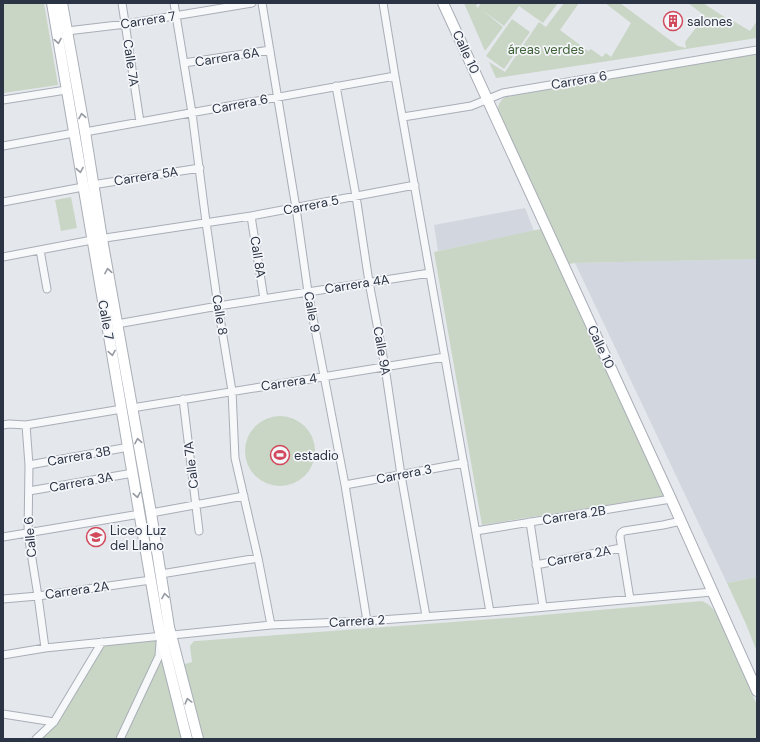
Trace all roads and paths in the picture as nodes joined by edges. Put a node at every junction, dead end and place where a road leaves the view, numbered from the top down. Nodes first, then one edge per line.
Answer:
1 (52, 3) edge
2 (62, 3) edge
3 (122, 3) edge
4 (174, 3) edge
5 (252, 3) edge
6 (262, 3) edge
7 (384, 3) edge
8 (443, 3) edge
9 (175, 16) junction
10 (126, 24) junction
11 (67, 31) junction
12 (270, 50) junction
13 (757, 50) edge
14 (184, 63) junction
15 (395, 76) junction
16 (336, 86) junction
17 (66, 90) junction
18 (278, 97) junction
19 (487, 99) junction
20 (3, 100) edge
21 (192, 114) junction
22 (403, 117) junction
23 (140, 122) junction
24 (85, 132) junction
25 (74, 133) junction
26 (3, 146) edge
27 (200, 168) junction
28 (415, 185) junction
29 (88, 186) junction
30 (356, 196) junction
31 (3, 202) edge
32 (296, 208) junction
33 (251, 216) junction
34 (206, 222) junction
35 (97, 240) junction
36 (40, 250) junction
37 (3, 257) edge
38 (430, 273) junction
39 (369, 282) junction
40 (47, 289) dead end
41 (308, 292) junction
42 (264, 299) junction
43 (218, 306) junction
44 (117, 324) junction
45 (445, 357) junction
46 (385, 367) junction
47 (324, 376) junction
48 (232, 391) junction
49 (183, 399) junction
50 (132, 408) junction
51 (122, 409) junction
52 (3, 425) edge
53 (26, 425) junction
54 (129, 447) junction
55 (464, 463) junction
56 (29, 465) junction
57 (133, 473) junction
58 (401, 475) junction
59 (345, 485) junction
60 (29, 491) junction
61 (244, 496) junction
62 (671, 499) junction
63 (195, 505) junction
64 (151, 513) junction
65 (140, 514) junction
66 (681, 521) junction
67 (530, 522) junction
68 (199, 531) dead end
69 (476, 531) junction
70 (28, 534) junction
71 (3, 537) edge
72 (621, 548) junction
73 (258, 558) junction
74 (536, 565) junction
75 (161, 574) junction
76 (151, 580) junction
77 (712, 592) junction
78 (38, 596) junction
79 (3, 599) edge
80 (630, 600) junction
81 (543, 607) junction
82 (490, 612) junction
83 (426, 616) junction
84 (367, 621) junction
85 (271, 625) junction
86 (166, 636) junction
87 (102, 642) junction
88 (45, 648) junction
89 (3, 655) edge
90 (757, 691) edge
91 (3, 714) edge
92 (54, 722) junction
93 (36, 739) edge
94 (120, 739) edge
95 (187, 739) edge
96 (198, 739) edge

1 -> 17 main road, Calle 7
2 - 11 main road, Calle 7
3 - 10 street, Calle 7A
4 - 9 street, Calle 8
5 - 9 street, Carrera 7
6 - 12 street, Calle 9
7 - 15 street
8 - 19 main road, Calle 10
9 - 10 street, Carrera 7
9 - 14 street, Calle 8
10 - 11 street, Carrera 7
10 - 23 street, Calle 7A
24 -> 11 main road, Calle 7
12 - 14 street, Carrera 6A
12 - 18 street, Calle 9
13 - 19 street, Carrera 6
14 - 21 street, Calle 8
15 - 16 street, Carrera 6
15 - 22 street
16 - 18 street, Carrera 6
16 - 30 street, Calle 9A
17 - 20 street
17 - 25 main road, Calle 7
18 - 21 street, Carrera 6
18 - 32 street, Calle 9
19 - 22 street, Carrera 6
19 - 62 main road, Calle 10
21 - 23 street, Carrera 6
21 - 27 street, Calle 8
22 - 28 street
23 - 24 street, Carrera 6
24 - 29 main road, Calle 7
25 - 26 street
25 -> 29 main road, Calle 7
27 - 29 street, Carrera 5A
27 - 34 street, Calle 8
28 - 30 street, Carrera 5
28 - 38 street
29 - 31 street, Carrera 5A
29 - 35 main road, Calle 7
30 - 32 street, Carrera 5
30 - 39 street, Calle 9A
32 - 33 street, Carrera 5
32 - 41 street, Calle 9
33 - 34 street, Carrera 5
33 - 42 street, Call 8A
34 - 35 street
34 - 43 street, Calle 8
35 - 36 street
44 -> 35 main road, Calle 7
35 -> 51 main road, Calle 7
36 - 37 street
36 - 40 street
38 - 39 street, Carrera 4A
38 - 45 street
39 - 41 street, Carrera 4A
39 - 46 street, Calle 9A
41 - 42 street, Carrera 4A
41 - 47 street, Calle 9
42 - 43 street, Carrera 4A
43 - 44 street, Carrera 4A
43 - 48 street, Calle 8
44 - 50 main road, Calle 7
45 - 46 street, Carrera 4
45 - 55 street
46 - 47 street, Carrera 4
46 - 58 street, Calle 9A
47 - 48 street, Carrera 4
47 - 59 street, Calle 9
48 - 49 street, Carrera 4
48 - 61 street, Calle 8
49 - 50 street, Carrera 4
49 - 63 street, Calle 7A
64 -> 50 main road, Calle 7
51 - 53 street
51 - 54 main road, Calle 7
52 - 53 street
53 - 56 street, Calle 6
54 - 56 street, Carrera 3B
54 - 57 main road, Calle 7
55 - 58 street, Carrera 3
55 - 69 street
56 - 60 street, Calle 6
57 - 60 street, Carrera 3A
57 -> 65 main road, Calle 7
58 - 59 street, Carrera 3
58 - 83 street, Calle 9A
59 - 84 street, Calle 9
60 - 70 street, Calle 6
61 - 63 street
61 - 73 street, Calle 8
62 - 66 main road, Calle 10
62 - 67 street, Carrera 2B
63 - 64 street
63 - 68 street, Calle 7A
64 - 75 main road, Calle 7
65 - 70 street
65 - 76 main road, Calle 7
66 - 72 street
66 - 77 main road, Calle 10
67 - 69 street, Carrera 2B
67 - 74 street
69 - 82 street
70 - 71 street
70 - 78 street, Calle 6
72 - 74 street, Carrera 2A
72 - 80 street
73 - 75 street
73 - 85 street, Calle 8
74 - 81 street
86 -> 75 main road, Calle 7
76 - 78 street, Carrera 2A
76 - 86 main road, Calle 7
77 - 80 street, Carrera 2
77 - 90 main road, Calle 10
78 - 79 street, Carrera 2A
78 - 88 street, Calle 6
80 - 81 street, Carrera 2
81 - 82 street, Carrera 2
82 - 83 street, Carrera 2
83 - 84 street, Carrera 2
84 - 85 street, Carrera 2
85 - 86 street, Carrera 2
86 - 87 street, Carrera 2
86 - 94 street
86 - 95 main road
96 -> 86 main road
87 - 88 street, Carrera 2
87 - 92 street
88 - 89 street, Carrera 2
91 - 92 street
92 - 93 street

